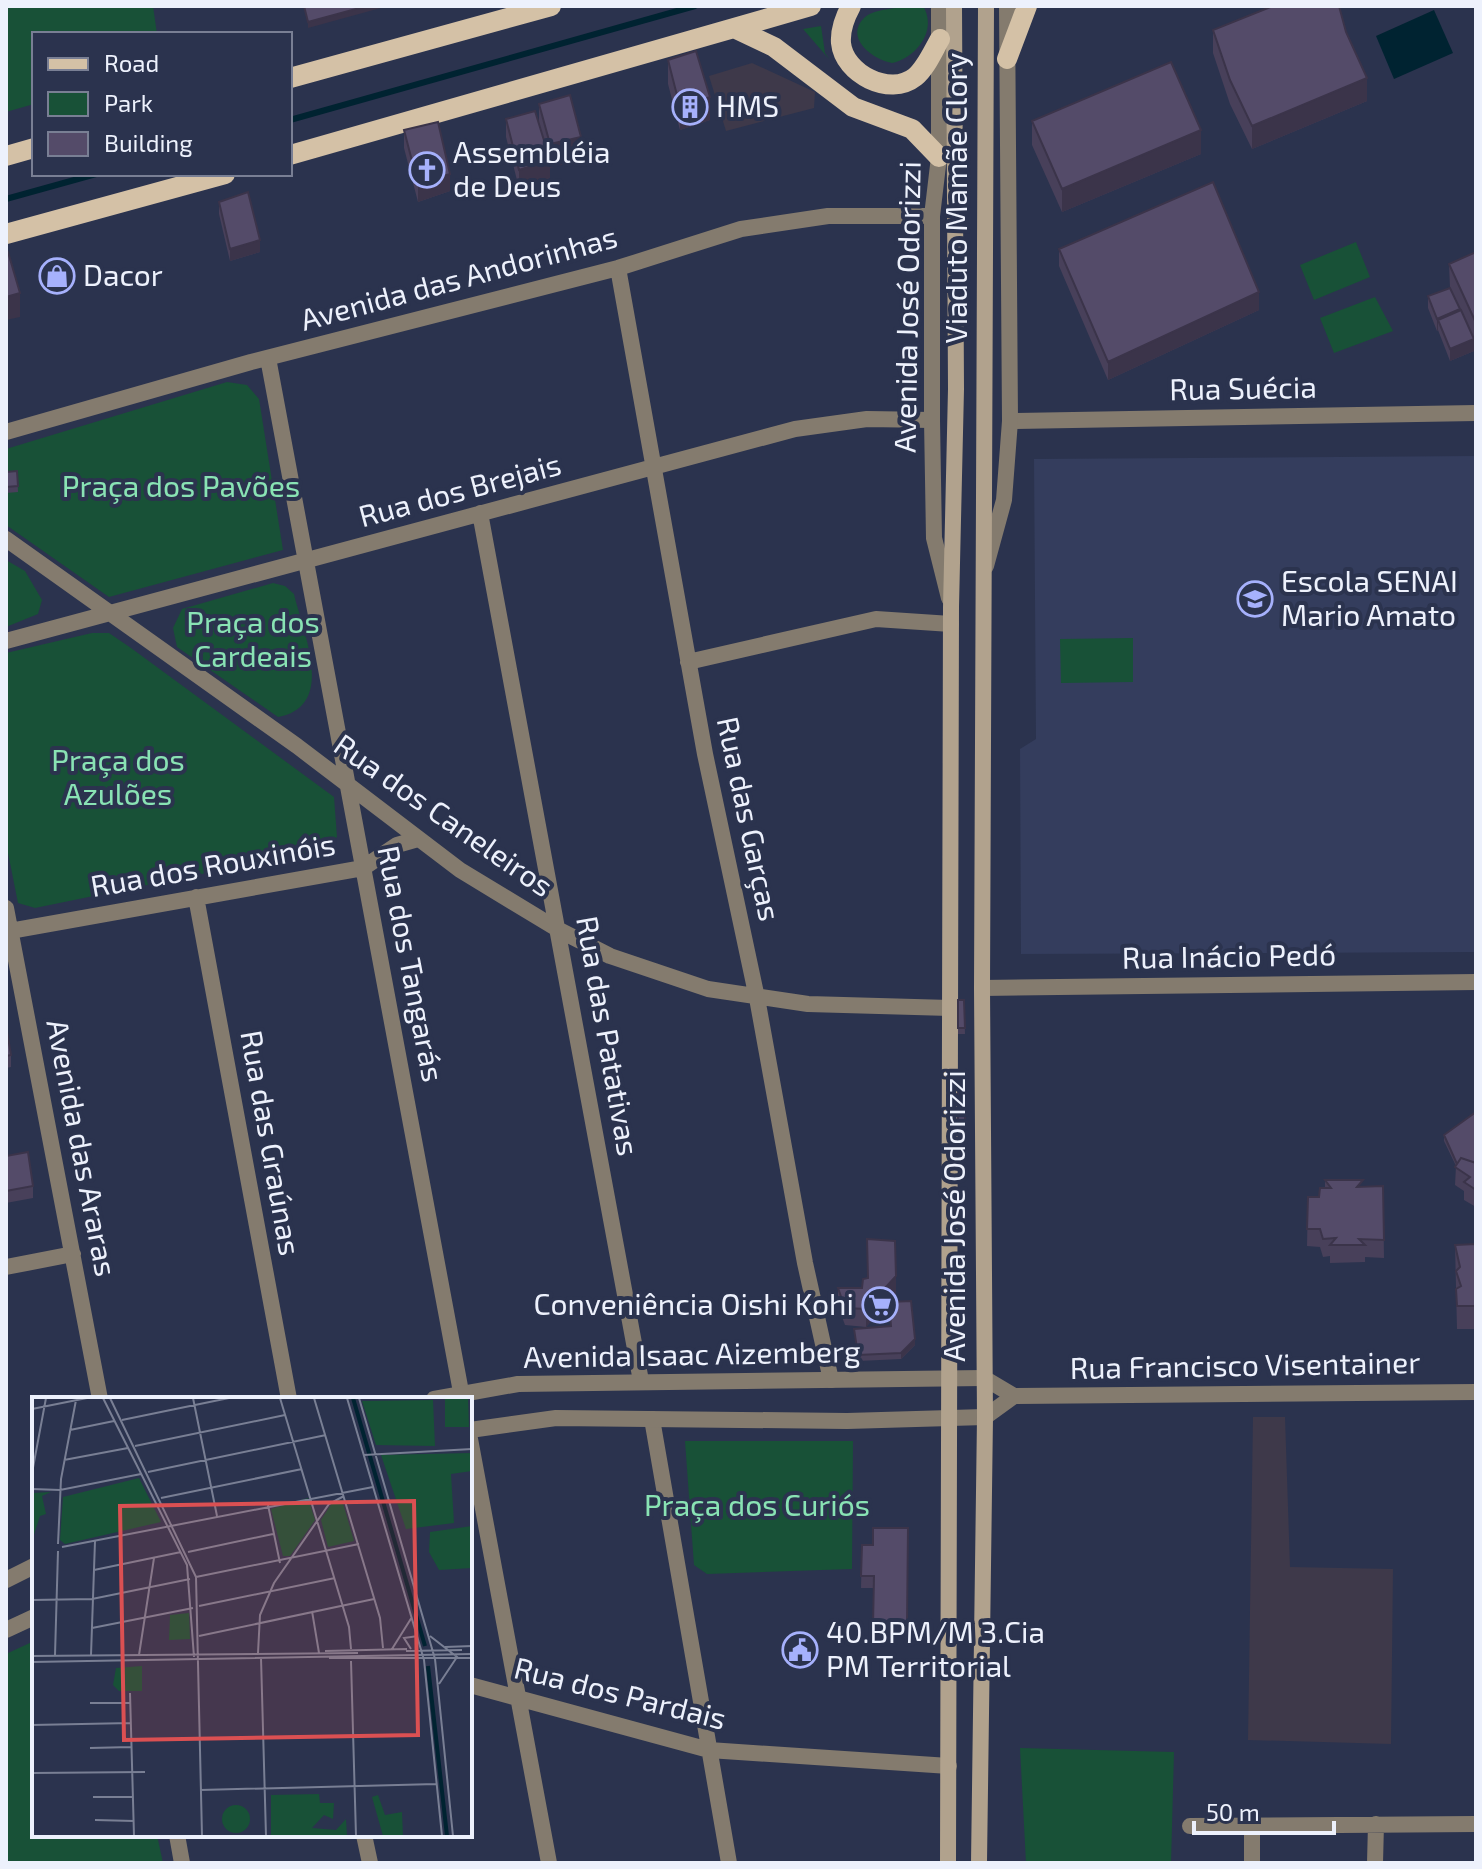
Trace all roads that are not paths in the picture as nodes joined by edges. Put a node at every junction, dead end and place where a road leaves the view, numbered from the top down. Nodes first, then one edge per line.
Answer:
1 (551, 6) edge
2 (811, 6) edge
3 (851, 6) edge
4 (939, 6) edge
5 (954, 6) edge
6 (986, 6) edge
7 (1007, 6) edge
8 (1027, 6) edge
9 (734, 28) junction
10 (940, 39) junction
11 (1007, 59) junction
12 (292, 77) edge
13 (32, 149) edge
14 (292, 154) edge
15 (6, 156) edge
16 (939, 157) junction
17 (218, 176) edge
18 (932, 216) junction
19 (6, 234) edge
20 (618, 268) junction
21 (268, 358) junction
22 (956, 389) joint
23 (986, 391) joint
24 (1476, 413) edge
25 (932, 420) junction
26 (1010, 421) junction
27 (6, 432) edge
28 (655, 468) junction
29 (480, 513) junction
30 (7, 540) edge
31 (306, 562) junction
32 (986, 569) junction
33 (110, 613) junction
34 (951, 615) junction
35 (6, 641) edge
36 (688, 662) junction
37 (348, 786) junction
38 (418, 839) junction
39 (363, 868) junction
40 (196, 897) junction
41 (6, 908) edge
42 (559, 930) junction
43 (10, 931) junction
44 (1476, 982) edge
45 (982, 988) junction
46 (757, 998) junction
47 (950, 1008) junction
48 (73, 1254) junction
49 (6, 1267) edge
50 (984, 1378) junction
51 (951, 1379) junction
52 (831, 1380) junction
53 (641, 1381) junction
54 (461, 1392) junction
55 (1476, 1392) edge
56 (1014, 1396) junction
57 (100, 1397) edge
58 (289, 1397) edge
59 (442, 1397) edge
60 (985, 1417) junction
61 (951, 1418) junction
62 (652, 1419) junction
63 (472, 1430) edge
64 (472, 1450) edge
65 (32, 1567) edge
66 (6, 1580) edge
67 (32, 1618) edge
68 (6, 1630) edge
69 (472, 1686) edge
70 (517, 1697) junction
71 (709, 1750) junction
72 (949, 1766) junction
73 (1376, 1824) junction
74 (1476, 1824) edge
75 (1252, 1825) junction
76 (1190, 1826) dead end
77 (177, 1837) edge
78 (364, 1837) edge
79 (182, 1863) edge
80 (370, 1863) edge
81 (549, 1863) edge
82 (729, 1863) edge
83 (948, 1863) edge
84 (979, 1863) edge
85 (1252, 1863) edge
86 (1375, 1863) edge

1 - 12 main road
2 - 9 main road
3 - 10 main road
4 - 10 street, Avenida José Odorizzi
5 - 22 main road, Viaduto Mamãe Clory
6 - 23 main road, Viaduto Mamãe Clory
7 - 11 street, Avenida José Odorizzi
8 - 11 main road
9 - 14 main road
9 - 16 main road
10 - 16 street, Avenida José Odorizzi
11 - 26 street, Avenida José Odorizzi
13 - 15 main road
16 - 18 street, Avenida José Odorizzi
17 - 19 main road
18 - 20 street, Avenida das Andorinhas
18 - 25 street, Avenida José Odorizzi
20 - 21 street, Avenida das Andorinhas
20 - 28 street, Rua das Garças
21 - 27 street, Avenida das Andorinhas
21 - 31 street, Rua dos Tangarás
22 - 34 main road, Avenida José Odorizzi
23 - 32 main road, Avenida José Odorizzi
24 - 26 street, Rua Suécia
25 - 28 street, Rua dos Brejais
25 - 34 street, Avenida José Odorizzi
26 - 32 street, Avenida José Odorizzi
28 - 29 street, Rua dos Brejais
28 - 36 street, Rua das Garças
29 - 31 street, Rua dos Brejais
29 - 42 street, Rua das Patativas
30 - 33 street, Rua dos Caneleiros
31 - 33 street, Rua dos Brejais
31 - 37 street, Rua dos Tangarás
32 - 45 main road, Avenida José Odorizzi
33 - 35 street, Rua dos Brejais
33 - 37 street, Rua dos Caneleiros
34 - 36 street
34 - 47 main road, Avenida José Odorizzi
36 - 46 street, Rua das Garças
37 - 38 street, Rua dos Caneleiros
37 - 39 street, Rua dos Tangarás
38 - 39 street, Rua dos Rouxinóis
38 - 42 street, Rua dos Caneleiros
39 - 40 street, Rua dos Rouxinóis
39 - 54 street, Rua dos Tangarás
40 - 43 street, Rua dos Rouxinóis
40 - 58 street, Rua das Graúnas
41 - 43 street, Avenida das Araras
42 - 46 street, Rua dos Caneleiros
42 - 53 street, Rua das Patativas
43 - 48 street, Avenida das Araras
44 - 45 street, Rua Inácio Pedó
45 - 50 main road, Avenida José Odorizzi
46 - 47 street, Rua dos Caneleiros
46 - 52 street, Rua das Garças
47 - 51 main road, Avenida José Odorizzi
48 - 49 street
48 - 57 street, Avenida das Araras
50 - 51 street
50 - 56 street
50 - 60 main road, Avenida José Odorizzi
51 - 52 street, Avenida Isaac Aizemberg
51 - 61 main road, Avenida José Odorizzi
52 - 53 street, Avenida Isaac Aizemberg
53 - 54 street, Avenida Isaac Aizemberg
54 - 59 street, Avenida Isaac Aizemberg
55 - 56 street, Rua Francisco Visentainer
56 - 60 street
60 - 61 street, Avenida Isaac Aizemberg
60 - 84 main road, Avenida José Odorizzi
61 - 62 street, Avenida Isaac Aizemberg
61 - 72 main road, Avenida José Odorizzi
62 - 63 street, Avenida Isaac Aizemberg
62 - 71 street
64 - 70 street
65 - 66 street
67 - 68 street
69 - 70 street, Rua dos Pardais
70 - 71 street, Rua dos Pardais
70 - 81 street
71 - 72 street, Rua dos Pardais
71 - 82 street
72 - 83 main road, Avenida José Odorizzi
73 - 74 street
73 - 75 street
73 - 86 street
75 - 76 street
75 - 85 street
77 - 79 street
78 - 80 street

